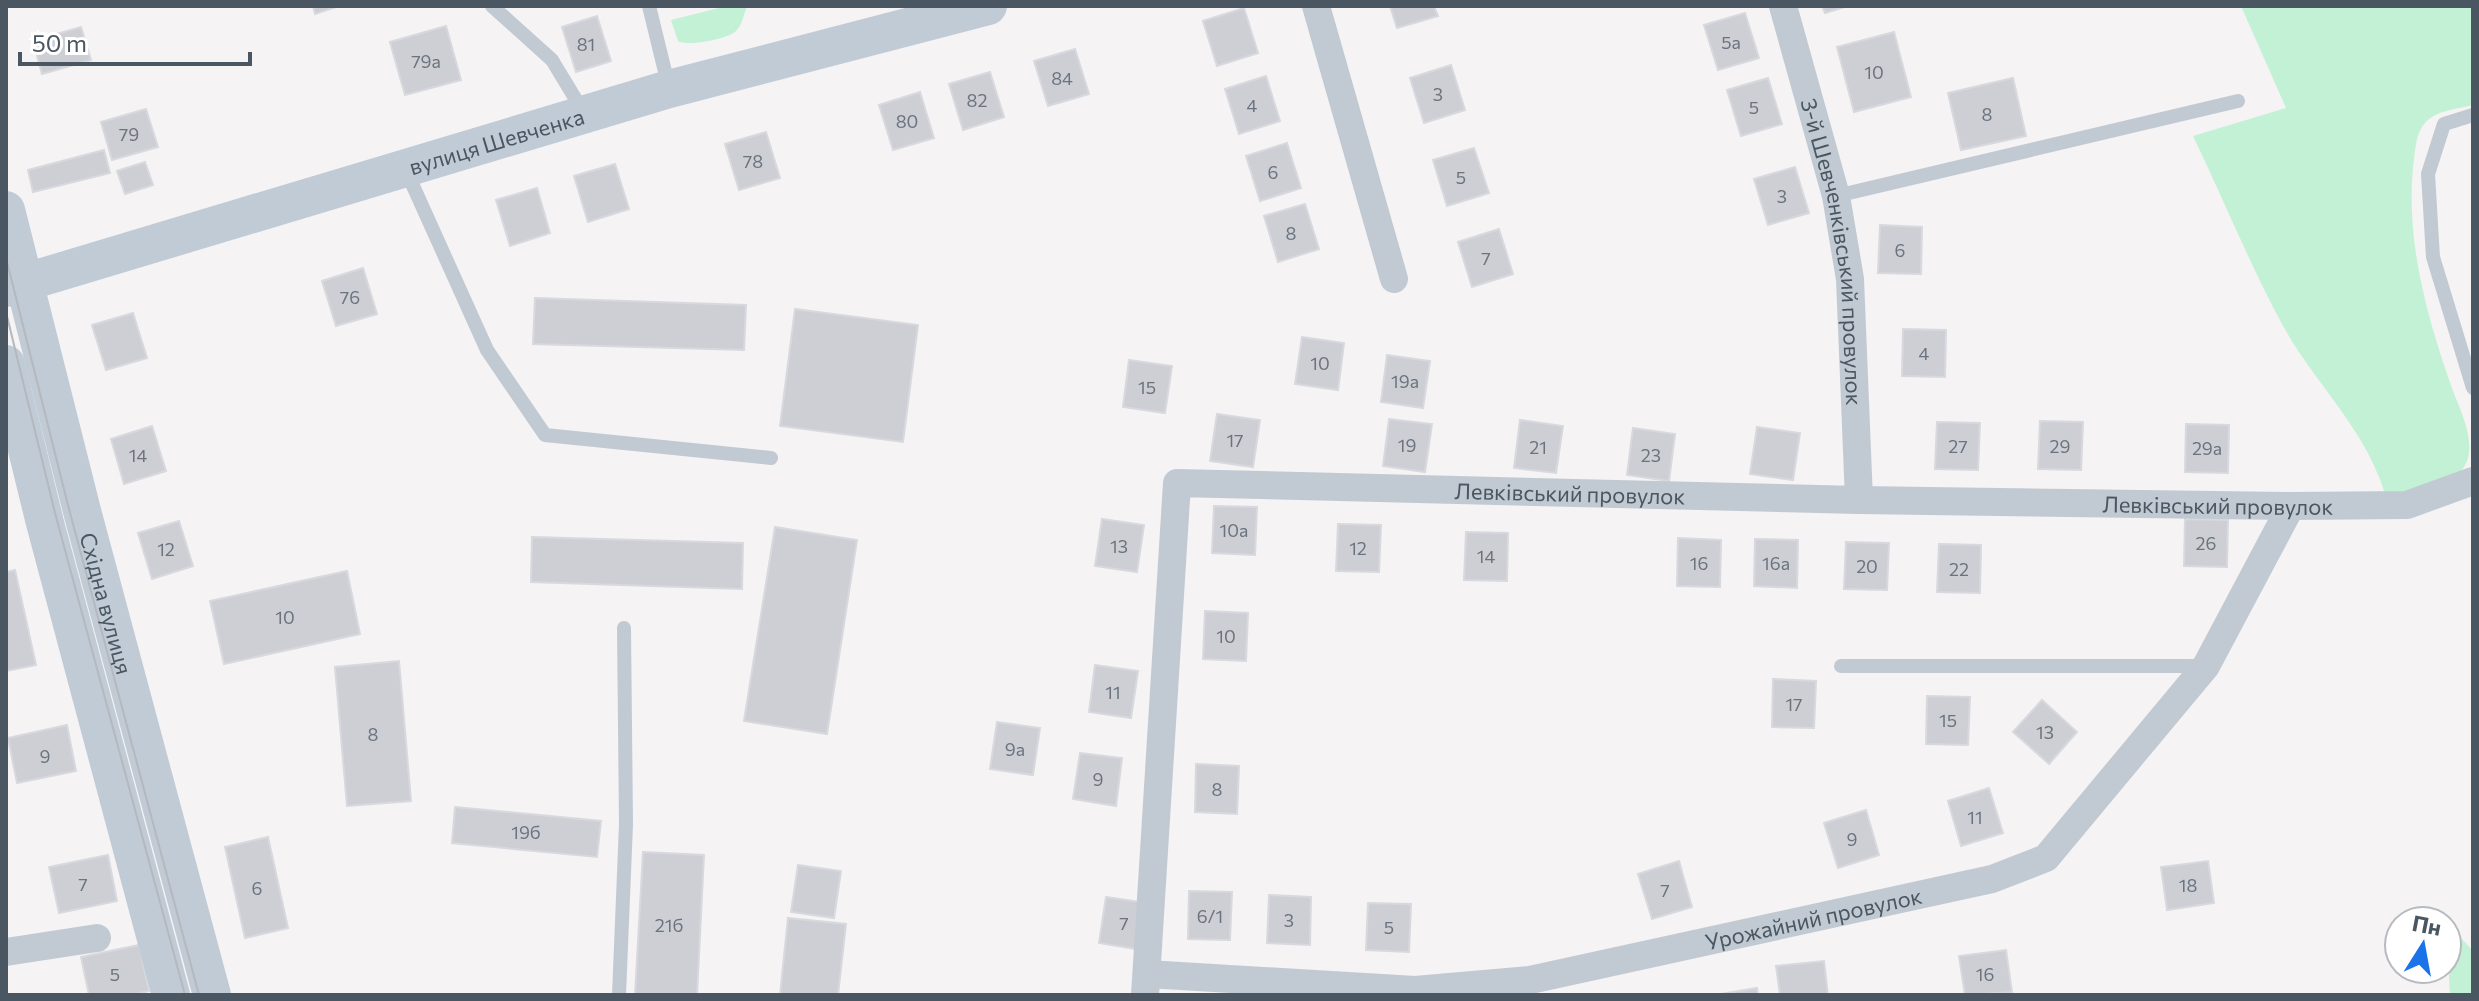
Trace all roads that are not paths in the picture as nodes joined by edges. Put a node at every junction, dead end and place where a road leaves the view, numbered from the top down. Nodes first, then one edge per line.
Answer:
1 (492, 6) edge
2 (649, 6) edge
3 (988, 6) edge
4 (1316, 6) edge
5 (1783, 6) edge
6 (669, 89) junction
7 (2238, 101) dead end
8 (584, 113) junction
9 (2473, 115) edge
10 (405, 168) junction
11 (1836, 196) junction
12 (6, 210) edge
13 (1394, 279) dead end
14 (15, 285) edge
15 (6, 364) edge
16 (2473, 388) edge
17 (771, 458) dead end
18 (2473, 481) edge
19 (1859, 500) junction
20 (2291, 506) junction
21 (624, 628) dead end
22 (1841, 666) dead end
23 (2206, 666) junction
24 (97, 938) dead end
25 (6, 952) edge
26 (1146, 984) edge
27 (171, 995) edge
28 (212, 995) edge
29 (619, 995) edge

1 - 8 lane
2 - 6 lane
3 - 6 street, вулиця Шевченка
4 - 13 street
5 - 11 street, 3-й Шевченківський провулок
6 - 8 street, вулиця Шевченка
7 - 11 lane
8 - 10 street, вулиця Шевченка
9 - 16 lane
10 - 14 street, вулиця Шевченка
10 - 17 lane
11 - 19 street, 3-й Шевченківський провулок
12 - 14 street, Східна вулиця
14 - 28 street, Східна вулиця
15 - 27 street, Східна вулиця
18 - 20 street, Левківський провулок
19 - 20 street, Левківський провулок
19 - 26 street, Левківський провулок
20 - 23 street, Урожайний провулок
21 - 29 lane
22 - 23 lane
23 - 26 street, Урожайний провулок
24 - 25 street

